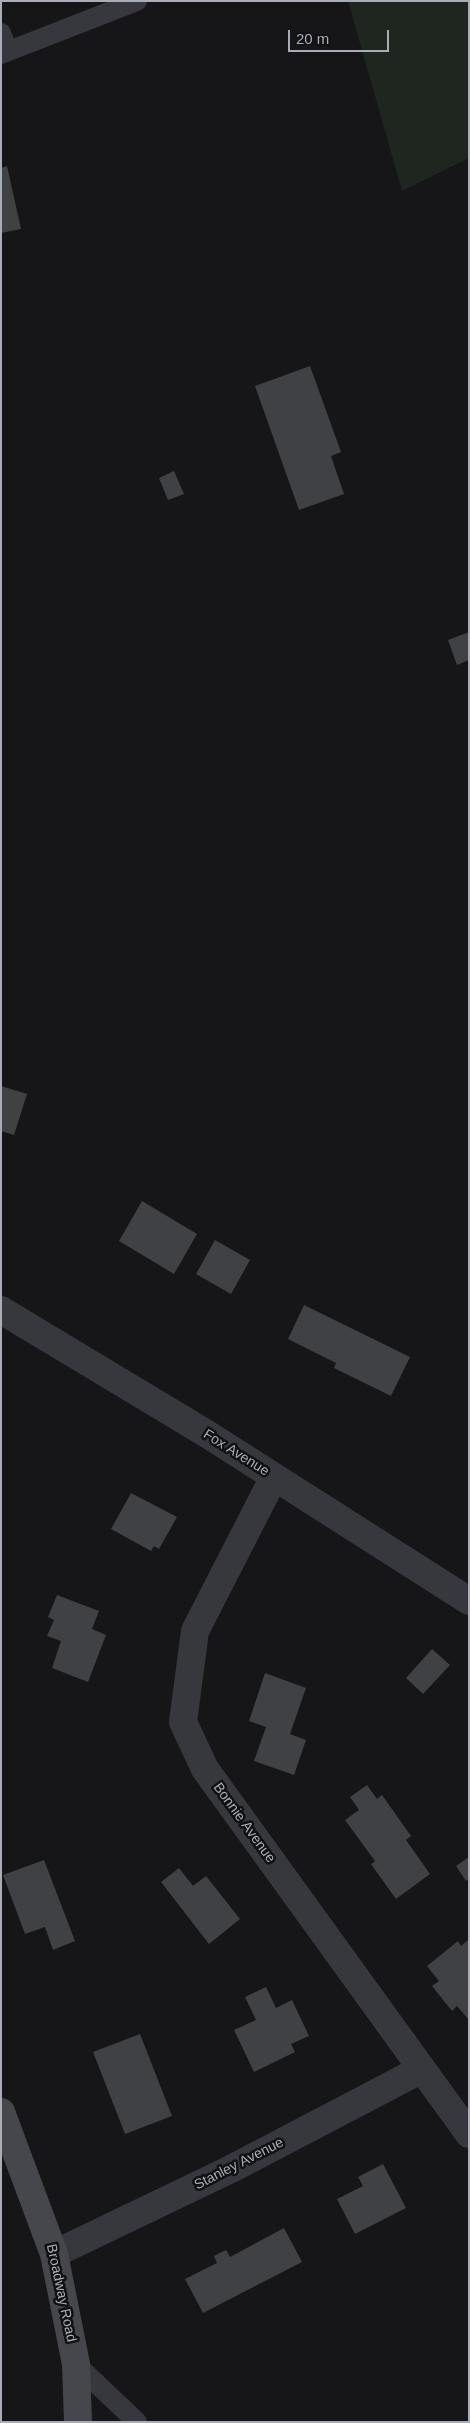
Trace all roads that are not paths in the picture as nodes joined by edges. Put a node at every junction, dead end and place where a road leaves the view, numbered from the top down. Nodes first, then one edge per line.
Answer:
1 (137, 1) edge
2 (3, 46) edge
3 (1, 1310) edge
4 (274, 1477) junction
5 (469, 1601) edge
6 (422, 2069) junction
7 (1, 2112) edge
8 (469, 2134) edge
9 (54, 2254) junction
10 (76, 2364) junction
11 (78, 2422) edge
12 (136, 2422) edge

1 - 2 lane
3 - 4 street, Fox Avenue
4 - 5 street, Fox Avenue
4 - 6 street, Bonnie Avenue
6 - 8 street, Bonnie Avenue
6 - 9 street, Stanley Avenue
7 - 9 main road, Broadway Road
9 - 10 main road, Broadway Road
10 - 11 main road, Broadway Road
10 - 12 lane

